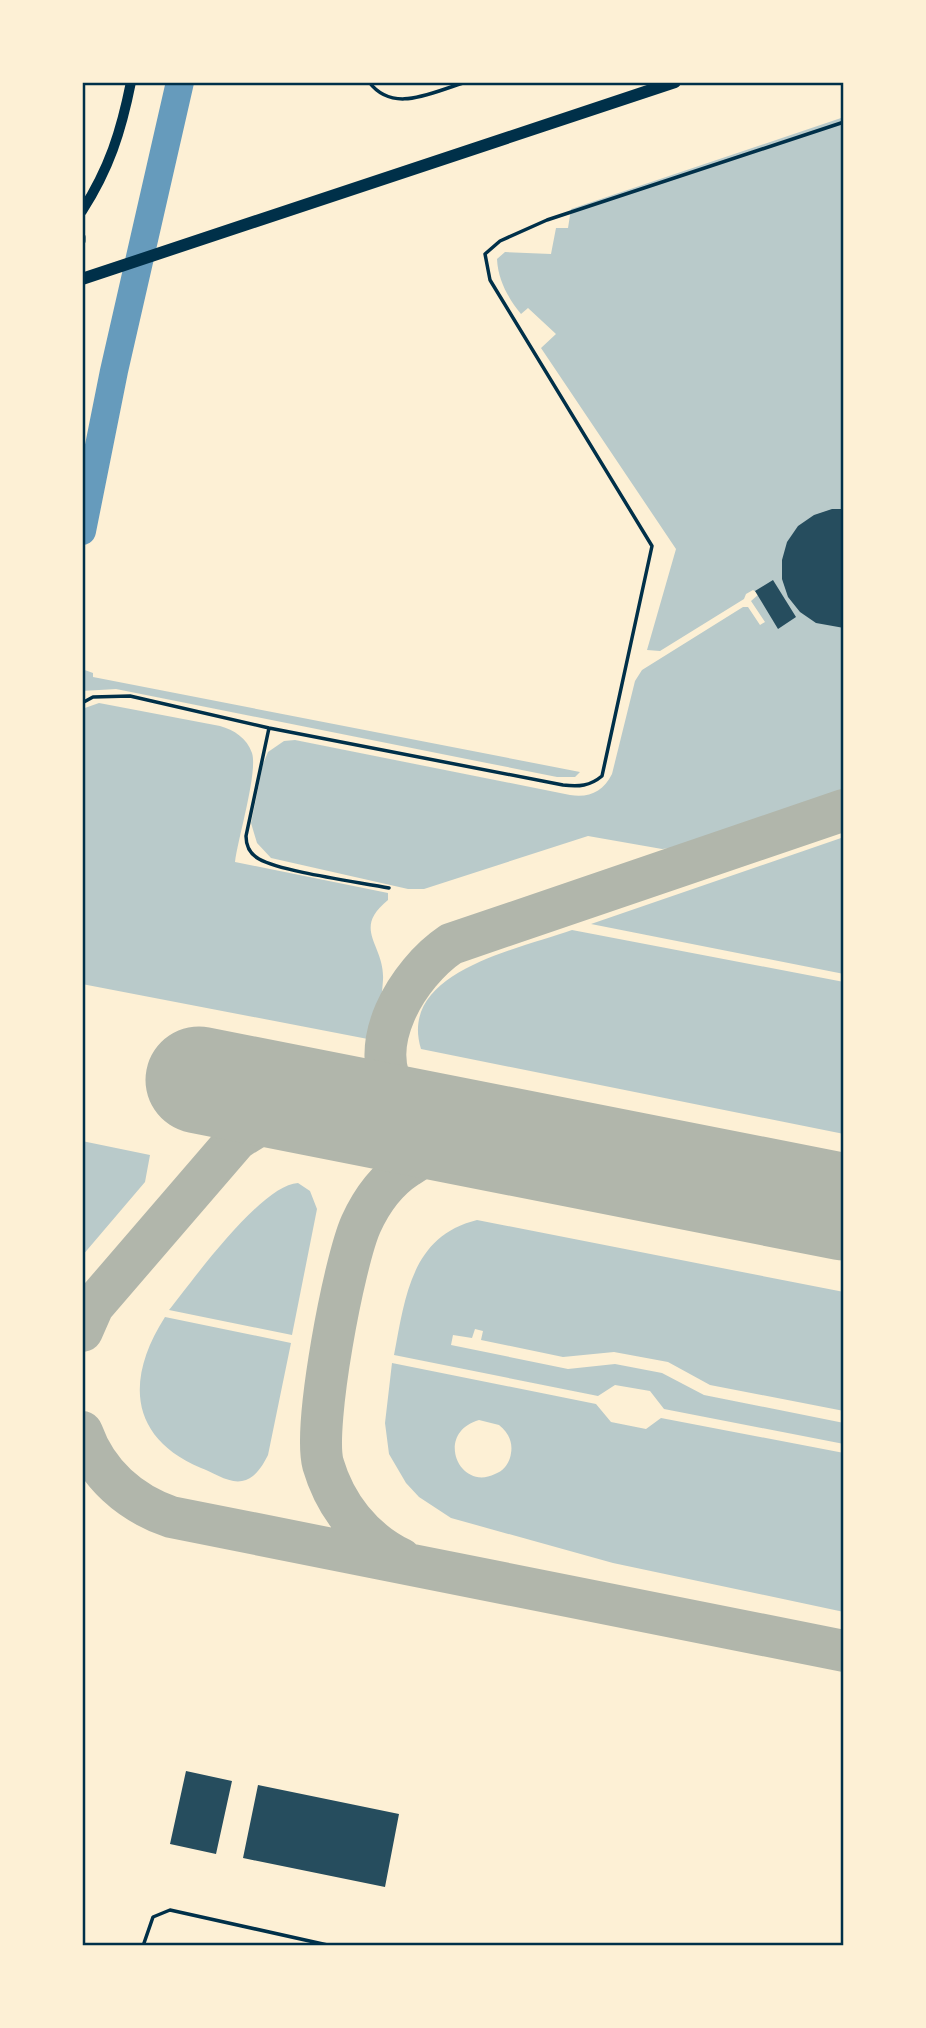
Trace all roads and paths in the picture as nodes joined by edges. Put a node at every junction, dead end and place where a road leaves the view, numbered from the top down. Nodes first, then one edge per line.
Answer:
1 (131, 82) edge
2 (369, 82) edge
3 (467, 82) edge
4 (675, 82) edge
5 (844, 122) edge
6 (82, 211) edge
7 (88, 277) edge
8 (82, 703) edge
9 (269, 728) junction
10 (389, 888) dead end
11 (143, 1946) edge
12 (332, 1946) edge

1 - 6 street
2 - 3 lane
4 - 7 main road
5 - 9 lane
8 - 9 lane
9 - 10 lane
11 - 12 lane

